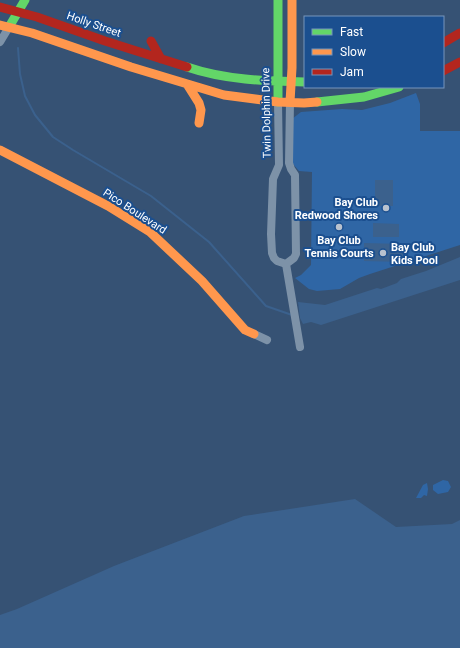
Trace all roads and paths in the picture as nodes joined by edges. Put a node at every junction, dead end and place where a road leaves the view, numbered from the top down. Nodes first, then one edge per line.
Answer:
1 (24, 0) edge
2 (278, 0) edge
3 (292, 0) edge
4 (0, 7) edge
5 (18, 11) junction
6 (4, 26) edge
7 (460, 33) edge
8 (151, 41) dead end
9 (0, 42) edge
10 (444, 42) edge
11 (162, 59) junction
12 (460, 62) edge
13 (444, 70) edge
14 (277, 82) junction
15 (304, 82) edge
16 (291, 83) junction
17 (187, 84) junction
18 (395, 88) edge
19 (278, 102) junction
20 (290, 102) junction
21 (199, 123) dead end
22 (0, 150) edge
23 (286, 264) junction
24 (254, 334) joint
25 (267, 340) dead end
26 (300, 347) dead end

1 - 5 main road
2 - 14 main road, Twin Dolphin Drive
3 - 16 main road, Twin Dolphin Drive
4 - 5 main road, Holly Street
5 - 6 main road
5 - 11 main road, Holly Street
6 - 9 street
6 - 17 main road
7 - 10 main road
8 - 11 main road
11 - 14 main road, Holly Street
12 - 13 main road
14 - 16 main road, Holly Street
14 - 19 main road, Twin Dolphin Drive
15 - 16 main road, Holly Street
16 - 20 main road, Twin Dolphin Drive
17 - 19 main road
17 - 21 main road
18 - 20 main road
19 - 20 main road
19 - 23 street, Twin Dolphin Drive
20 - 23 street, Twin Dolphin Drive
22 - 24 main road, Pico Boulevard
23 - 26 street
24 - 25 street

